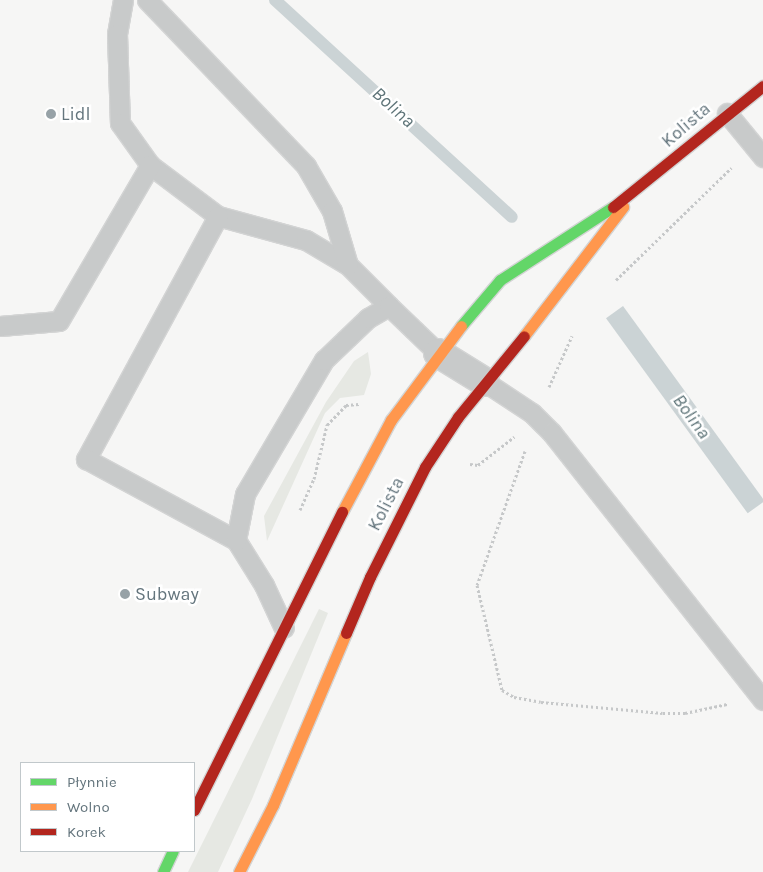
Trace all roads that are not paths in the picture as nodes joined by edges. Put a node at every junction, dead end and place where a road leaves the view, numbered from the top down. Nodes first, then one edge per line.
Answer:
1 (123, 0) edge
2 (147, 0) edge
3 (763, 86) edge
4 (728, 113) junction
5 (760, 152) edge
6 (150, 165) junction
7 (633, 194) junction
8 (218, 216) junction
9 (348, 265) junction
10 (389, 306) junction
11 (0, 326) edge
12 (438, 353) junction
13 (485, 382) junction
14 (236, 540) junction
15 (284, 628) junction
16 (763, 700) edge
17 (195, 808) edge
18 (173, 852) edge
19 (163, 872) edge
20 (239, 872) edge

1 - 6 lane
2 - 9 lane
3 - 4 street, Kolista
4 - 5 lane
4 - 7 street, Kolista
6 - 8 lane
6 - 11 lane
7 - 12 street, Kolista
7 - 13 street, Kolista
8 - 9 lane
8 - 14 lane
9 - 10 lane
10 - 12 lane
10 - 14 lane
12 - 13 street
12 - 15 street, Kolista
13 - 16 lane
13 - 20 street, Kolista
14 - 15 lane
15 - 17 street, Kolista
18 - 19 street

